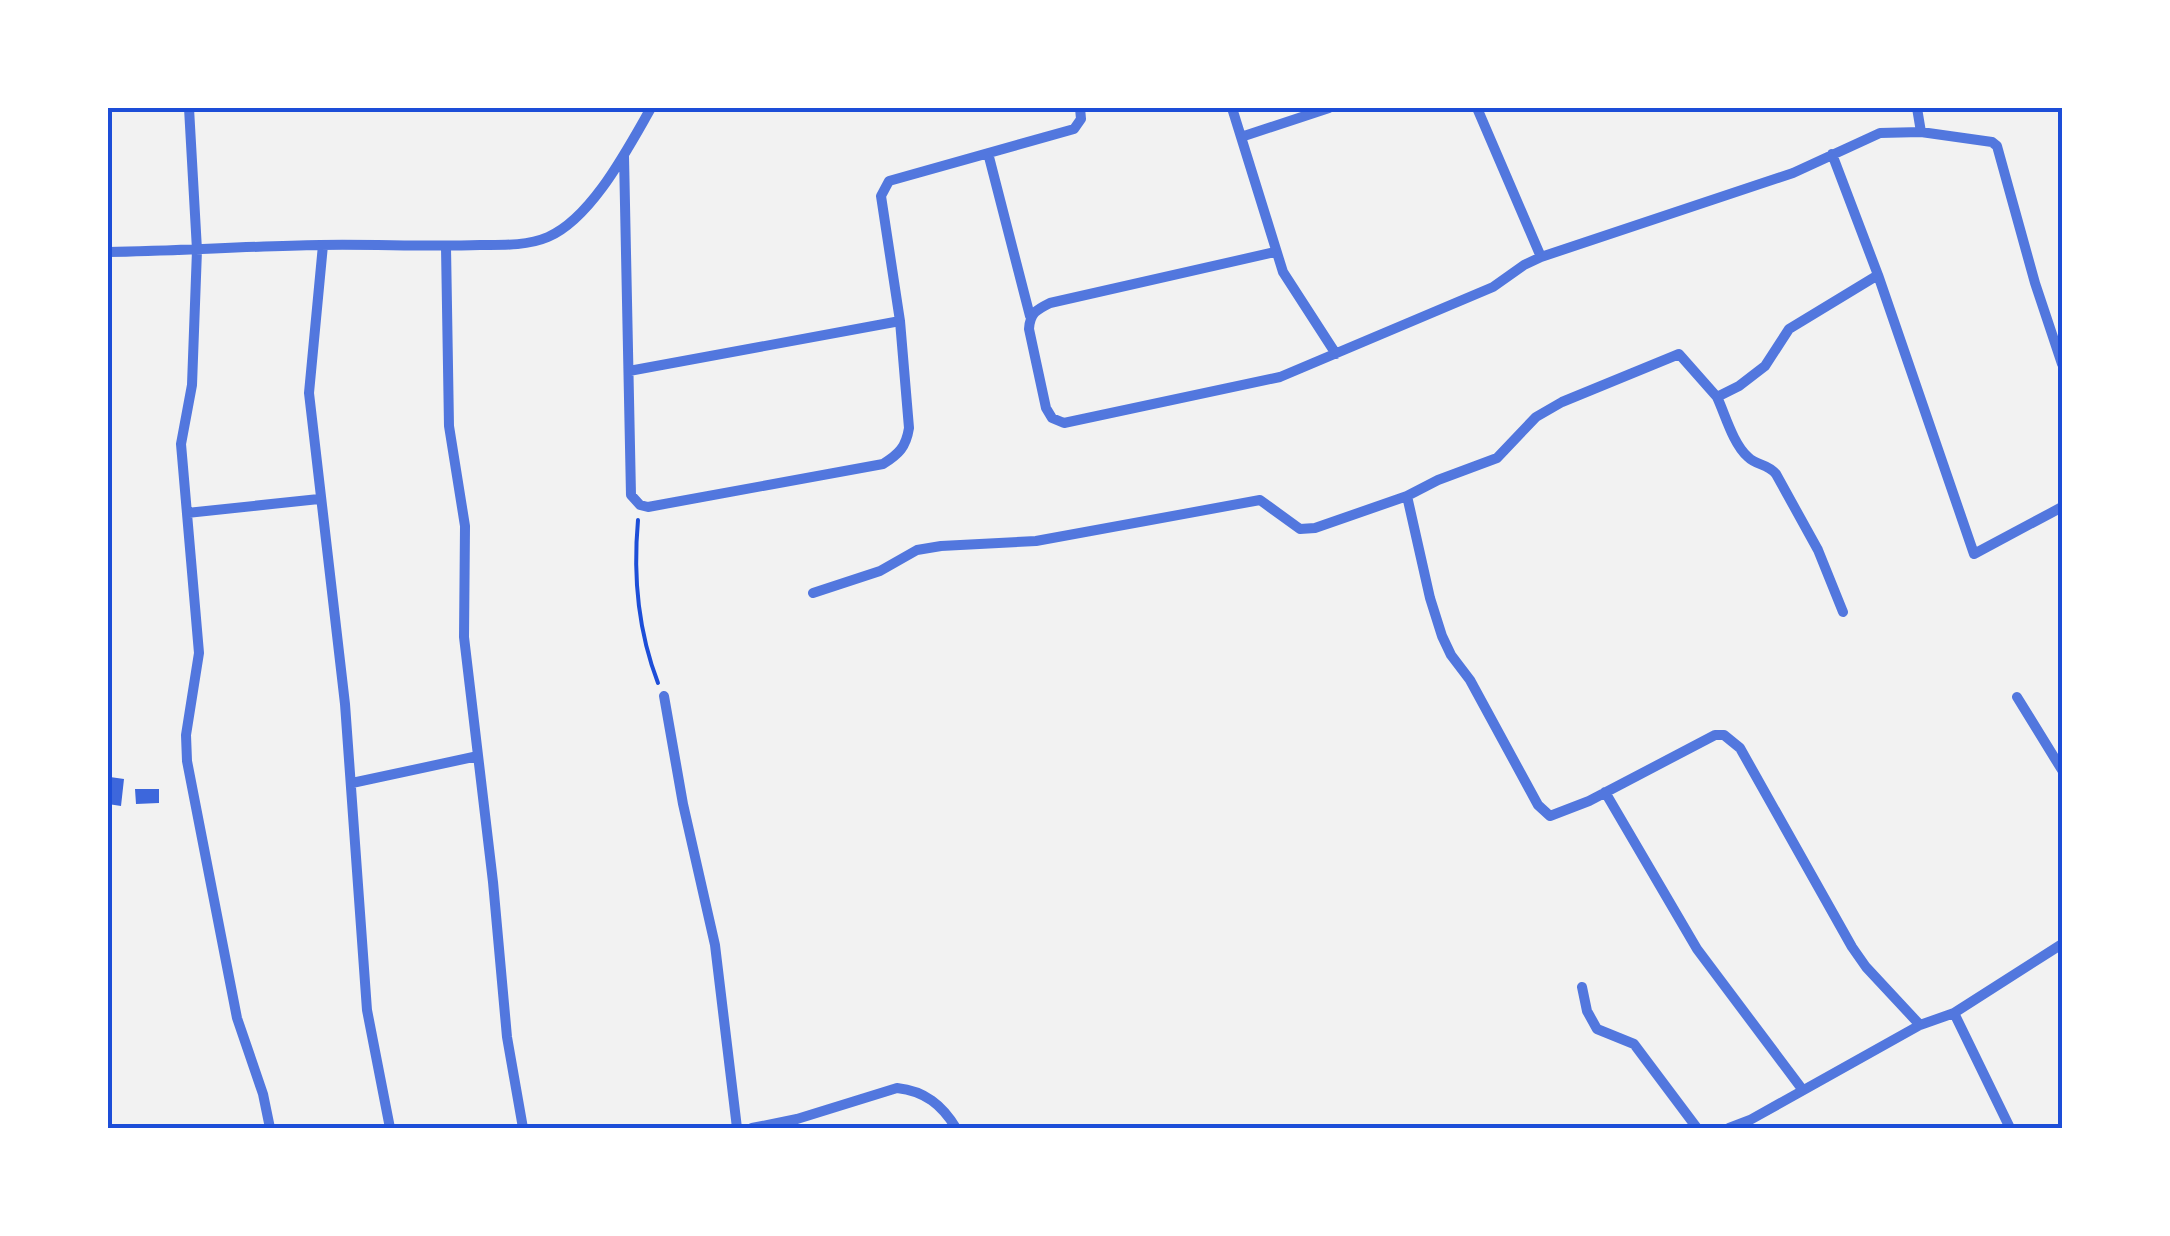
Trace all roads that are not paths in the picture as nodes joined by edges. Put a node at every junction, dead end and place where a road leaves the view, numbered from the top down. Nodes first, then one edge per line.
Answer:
1 (189, 108) edge
2 (651, 108) edge
3 (1080, 108) edge
4 (1232, 108) edge
5 (1329, 108) edge
6 (1478, 108) edge
7 (1917, 108) edge
8 (1921, 132) junction
9 (1241, 137) junction
10 (988, 153) junction
11 (1832, 154) junction
12 (624, 156) junction
13 (323, 245) junction
14 (446, 246) junction
15 (196, 250) junction
16 (108, 252) edge
17 (1275, 252) junction
18 (1540, 258) junction
19 (1878, 275) junction
20 (1030, 316) junction
21 (900, 320) junction
22 (1336, 354) junction
23 (2062, 364) edge
24 (628, 371) junction
25 (1717, 396) junction
26 (1407, 496) junction
27 (320, 499) junction
28 (2062, 507) edge
29 (187, 513) junction
30 (813, 594) dead end
31 (1842, 612) dead end
32 (664, 696) road end
33 (2017, 698) dead end
34 (478, 756) junction
35 (2062, 770) edge
36 (352, 783) junction
37 (1605, 792) junction
38 (2062, 944) edge
39 (1582, 987) dead end
40 (1954, 1013) junction
41 (1920, 1024) junction
42 (1802, 1089) junction
43 (798, 1124) edge
44 (1751, 1124) edge
45 (270, 1128) edge
46 (390, 1128) edge
47 (523, 1128) edge
48 (737, 1128) edge
49 (752, 1128) edge
50 (956, 1128) edge
51 (1696, 1128) edge
52 (1729, 1128) edge
53 (2010, 1128) edge

1 - 15 street
2 - 12 street
3 - 10 street
4 - 9 street
5 - 9 street
6 - 18 street
7 - 8 street
8 - 11 street
8 - 23 street
9 - 17 street
10 - 20 street
10 - 21 street
11 - 18 street
11 - 19 street
12 - 14 street
12 - 24 street
13 - 14 street
13 - 15 street
13 - 27 street
14 - 34 street
15 - 16 street
15 - 29 street
17 - 20 street
17 - 22 street
18 - 22 street
19 - 25 street
19 - 28 street
20 - 22 street
21 - 24 street
21 - 24 street
25 - 26 street
25 - 31 street
26 - 30 street
26 - 37 street
27 - 29 street
27 - 36 street
29 - 45 street
32 - 48 street
33 - 35 street
34 - 36 street
34 - 47 street
36 - 46 street
37 - 41 street
37 - 42 street
38 - 40 street
39 - 51 street
40 - 41 street
40 - 53 street
41 - 42 street
42 - 44 street
43 - 49 street
43 - 50 street
44 - 52 street

